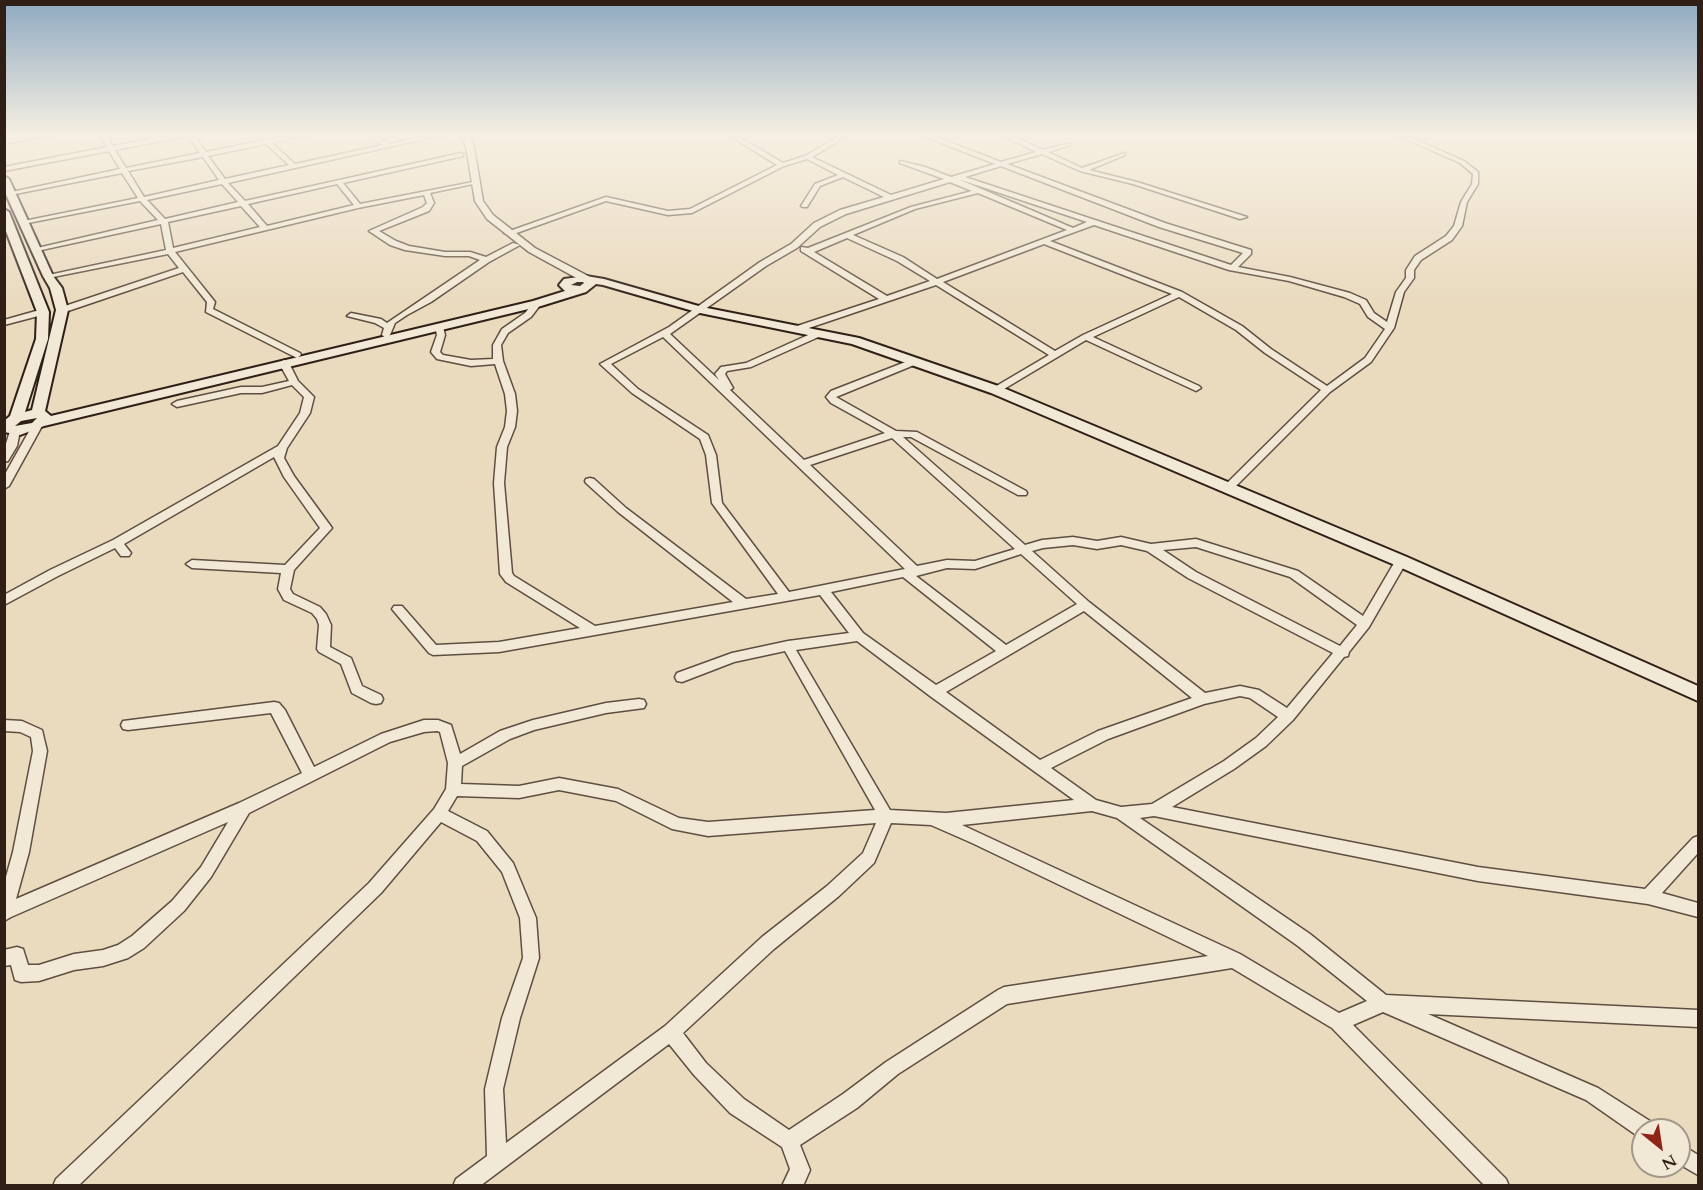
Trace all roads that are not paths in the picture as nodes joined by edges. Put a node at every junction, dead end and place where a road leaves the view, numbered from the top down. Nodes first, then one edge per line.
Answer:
1 (9, 190) edge
2 (28, 190) edge
3 (136, 190) edge
4 (185, 190) edge
5 (230, 190) edge
6 (300, 190) edge
7 (345, 190) edge
8 (438, 190) edge
9 (472, 190) edge
10 (477, 190) edge
11 (734, 190) edge
12 (814, 190) edge
13 (875, 190) edge
14 (913, 190) edge
15 (974, 190) edge
16 (990, 190) edge
17 (1066, 190) edge
18 (1155, 190) edge
19 (1472, 190) edge
20 (426, 192) junction
21 (978, 192) junction
22 (10, 193) junction
23 (889, 197) junction
24 (142, 199) junction
25 (241, 203) junction
26 (358, 206) junction
27 (805, 206) dead end
28 (4, 212) edge
29 (1243, 218) dead end
30 (23, 222) junction
31 (164, 222) junction
32 (1092, 223) junction
33 (265, 228) junction
34 (1073, 230) junction
35 (508, 233) junction
36 (848, 237) junction
37 (1043, 241) junction
38 (516, 245) junction
39 (794, 246) junction
40 (37, 249) junction
41 (170, 251) junction
42 (809, 251) junction
43 (486, 260) junction
44 (1232, 268) junction
45 (183, 269) junction
46 (48, 276) junction
47 (936, 282) junction
48 (567, 284) junction
49 (586, 284) junction
50 (1179, 294) junction
51 (884, 298) junction
52 (537, 304) junction
53 (700, 309) junction
54 (62, 310) junction
55 (43, 312) junction
56 (351, 316) dead end
57 (4, 323) edge
58 (439, 327) junction
59 (1390, 328) junction
60 (797, 329) junction
61 (387, 331) junction
62 (664, 333) junction
63 (820, 333) junction
64 (1086, 337) junction
65 (1053, 354) junction
66 (297, 355) junction
67 (498, 361) junction
68 (915, 361) junction
69 (284, 363) junction
70 (294, 382) junction
71 (1196, 388) dead end
72 (996, 390) junction
73 (1327, 390) junction
74 (735, 398) junction
75 (177, 404) dead end
76 (40, 419) junction
77 (10, 427) edge
78 (893, 434) junction
79 (8, 447) edge
80 (282, 448) junction
81 (4, 459) edge
82 (803, 464) junction
83 (590, 481) dead end
84 (4, 486) edge
85 (1228, 488) junction
86 (1022, 493) dead end
87 (1151, 548) junction
88 (1023, 551) junction
89 (1401, 561) junction
90 (192, 564) dead end
91 (288, 569) junction
92 (911, 573) junction
93 (823, 590) junction
94 (785, 595) junction
95 (4, 601) edge
96 (743, 603) junction
97 (1085, 605) junction
98 (399, 609) dead end
99 (1365, 624) junction
100 (594, 631) junction
101 (859, 636) junction
102 (788, 646) junction
103 (1005, 651) junction
104 (1343, 653) junction
105 (682, 677) dead end
106 (935, 692) junction
107 (1698, 694) edge
108 (376, 699) dead end
109 (1203, 699) junction
110 (639, 704) dead end
111 (1288, 716) junction
112 (4, 725) edge
113 (128, 725) dead end
114 (455, 763) junction
115 (1041, 766) junction
116 (310, 774) junction
117 (453, 790) junction
118 (1092, 805) junction
119 (244, 808) junction
120 (1154, 810) junction
121 (1121, 813) junction
122 (439, 814) junction
123 (886, 816) junction
124 (927, 818) junction
125 (1698, 843) edge
126 (1648, 897) junction
127 (1698, 910) edge
128 (5, 913) edge
129 (4, 957) edge
130 (1234, 960) junction
131 (1383, 1003) junction
132 (1698, 1018) edge
133 (1338, 1022) junction
134 (671, 1032) junction
135 (1631, 1120) edge
136 (789, 1141) junction
137 (498, 1161) junction
138 (63, 1185) edge
139 (463, 1185) edge
140 (792, 1185) edge
141 (1500, 1185) edge

1 - 22 main road
2 - 22 street
3 - 24 street
4 - 24 street
5 - 25 street
6 - 25 street
7 - 26 street
8 - 20 street
9 - 38 street
10 - 35 street
11 - 35 street
12 - 27 street
13 - 23 street
14 - 23 street
15 - 21 street
16 - 32 street
17 - 44 street
18 - 29 street
19 - 59 street
20 - 26 street
20 - 43 street
21 - 34 street
21 - 36 street
22 - 30 main road
23 - 39 street
24 - 30 street
24 - 31 street
25 - 31 street
25 - 33 street
26 - 33 street
28 - 55 main road
30 - 40 main road
31 - 40 street
31 - 41 street
32 - 34 street
32 - 44 street
33 - 41 street
34 - 37 street
35 - 49 street
36 - 42 street
36 - 47 street
37 - 47 street
37 - 50 street
38 - 43 street
38 - 48 street
39 - 42 street
39 - 53 street
40 - 46 main road
41 - 45 street
41 - 46 street
42 - 51 street
43 - 61 street
44 - 59 street
45 - 54 street
45 - 66 street
46 - 54 main road
47 - 51 street
47 - 65 street
48 - 49 main road
48 - 61 main road
49 - 52 main road
49 - 53 main road
50 - 64 street
50 - 73 street
51 - 60 street
52 - 58 main road
52 - 67 street
53 - 60 main road
53 - 62 street
54 - 76 main road
55 - 57 street
55 - 77 main road
56 - 61 street
58 - 67 street
58 - 69 main road
59 - 73 street
60 - 63 main road
61 - 66 main road
62 - 74 street
62 - 94 street
63 - 68 main road
63 - 74 street
64 - 65 street
64 - 71 street
65 - 72 street
66 - 76 main road
67 - 100 street
68 - 72 main road
68 - 78 street
69 - 70 street
69 - 76 main road
70 - 75 street
70 - 80 street
72 - 85 main road
73 - 85 street
74 - 82 street
76 - 77 main road
76 - 84 street
77 - 79 street
78 - 82 street
78 - 86 street
78 - 88 street
79 - 81 street
80 - 91 street
80 - 95 street
82 - 92 street
83 - 96 street
85 - 89 main road
87 - 88 street
87 - 99 street
87 - 104 street
88 - 92 street
88 - 97 street
89 - 99 street
89 - 107 main road
90 - 91 street
91 - 108 street
92 - 93 street
92 - 103 street
93 - 94 street
93 - 101 street
94 - 96 street
96 - 100 street
97 - 103 street
97 - 109 street
98 - 100 street
99 - 104 street
101 - 102 street
101 - 106 street
102 - 105 street
102 - 123 street
103 - 106 street
104 - 111 street
106 - 115 street
109 - 111 street
109 - 115 street
110 - 114 street
111 - 120 street
112 - 128 street
113 - 116 street
114 - 116 street
114 - 117 street
115 - 118 street
116 - 119 street
117 - 122 street
117 - 123 street
118 - 121 street
118 - 124 street
119 - 128 street
119 - 129 street
120 - 121 street
120 - 126 street
121 - 131 street
122 - 137 street
122 - 138 street
123 - 124 street
123 - 134 street
124 - 130 street
125 - 126 street
126 - 127 street
130 - 133 street
130 - 136 street
131 - 132 street
131 - 133 street
131 - 135 street
133 - 141 street
134 - 136 street
134 - 137 street
136 - 140 street
137 - 139 street

